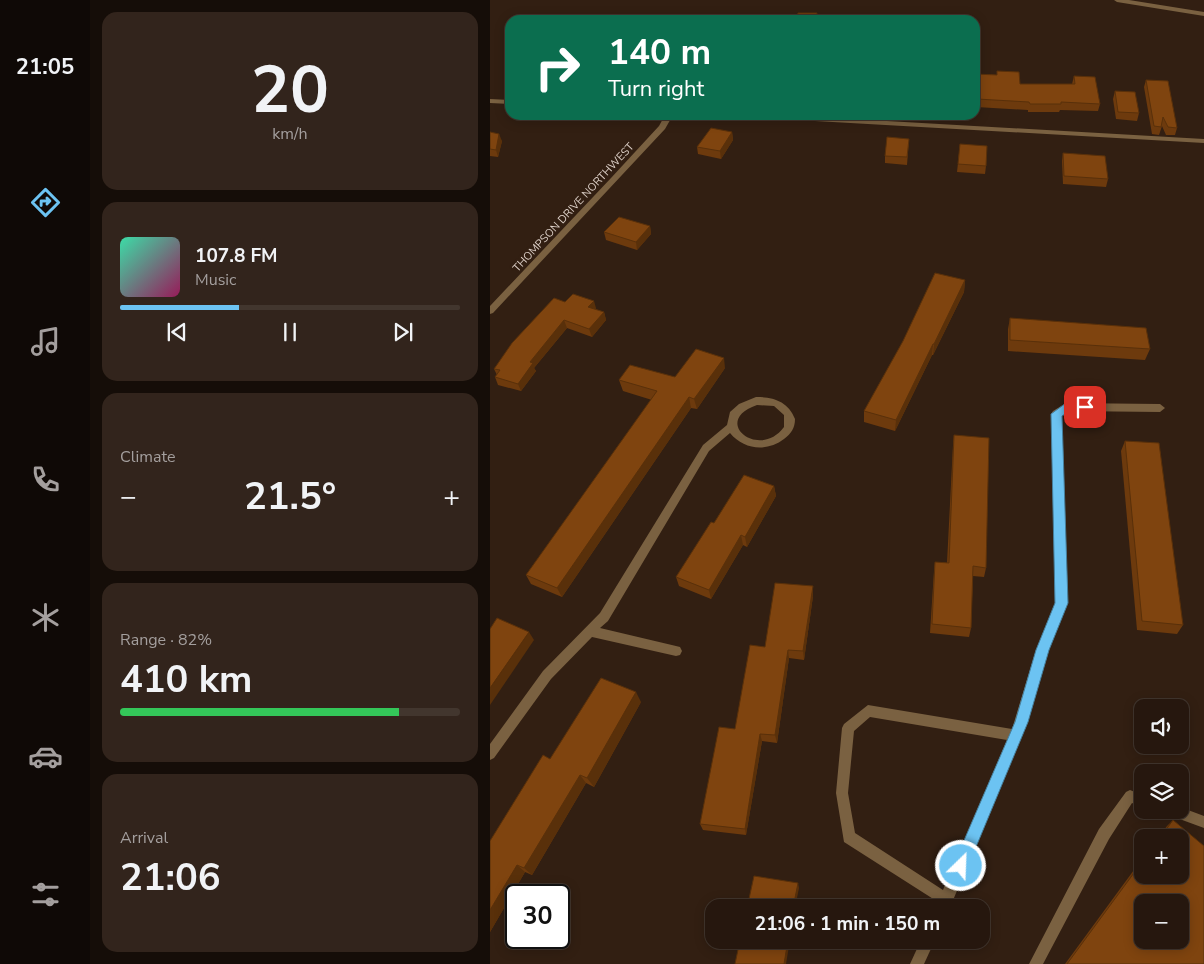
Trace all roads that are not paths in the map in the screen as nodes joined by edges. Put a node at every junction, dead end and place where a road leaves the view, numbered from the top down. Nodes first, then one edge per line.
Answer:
1 (1117, 0) edge
2 (1204, 14) edge
3 (490, 101) edge
4 (505, 102) edge
5 (666, 120) edge
6 (832, 120) edge
7 (1204, 141) edge
8 (490, 311) edge
9 (1160, 408) dead end
10 (732, 426) junction
11 (590, 631) junction
12 (676, 651) dead end
13 (1016, 736) junction
14 (490, 754) edge
15 (1134, 798) edge
16 (1189, 817) edge
17 (1204, 822) edge
18 (937, 899) edge
19 (946, 899) edge
20 (924, 949) edge
21 (918, 964) edge
22 (1036, 964) edge

1 - 2 street
3 - 4 street
5 - 8 street, THOMPSON DRIVE NORTHWEST
6 - 7 street
9 - 13 street
10 - 10 street
10 - 11 street
11 - 12 street
11 - 14 street
13 - 18 street
13 - 19 street
15 - 22 street
16 - 17 street
20 - 21 street

